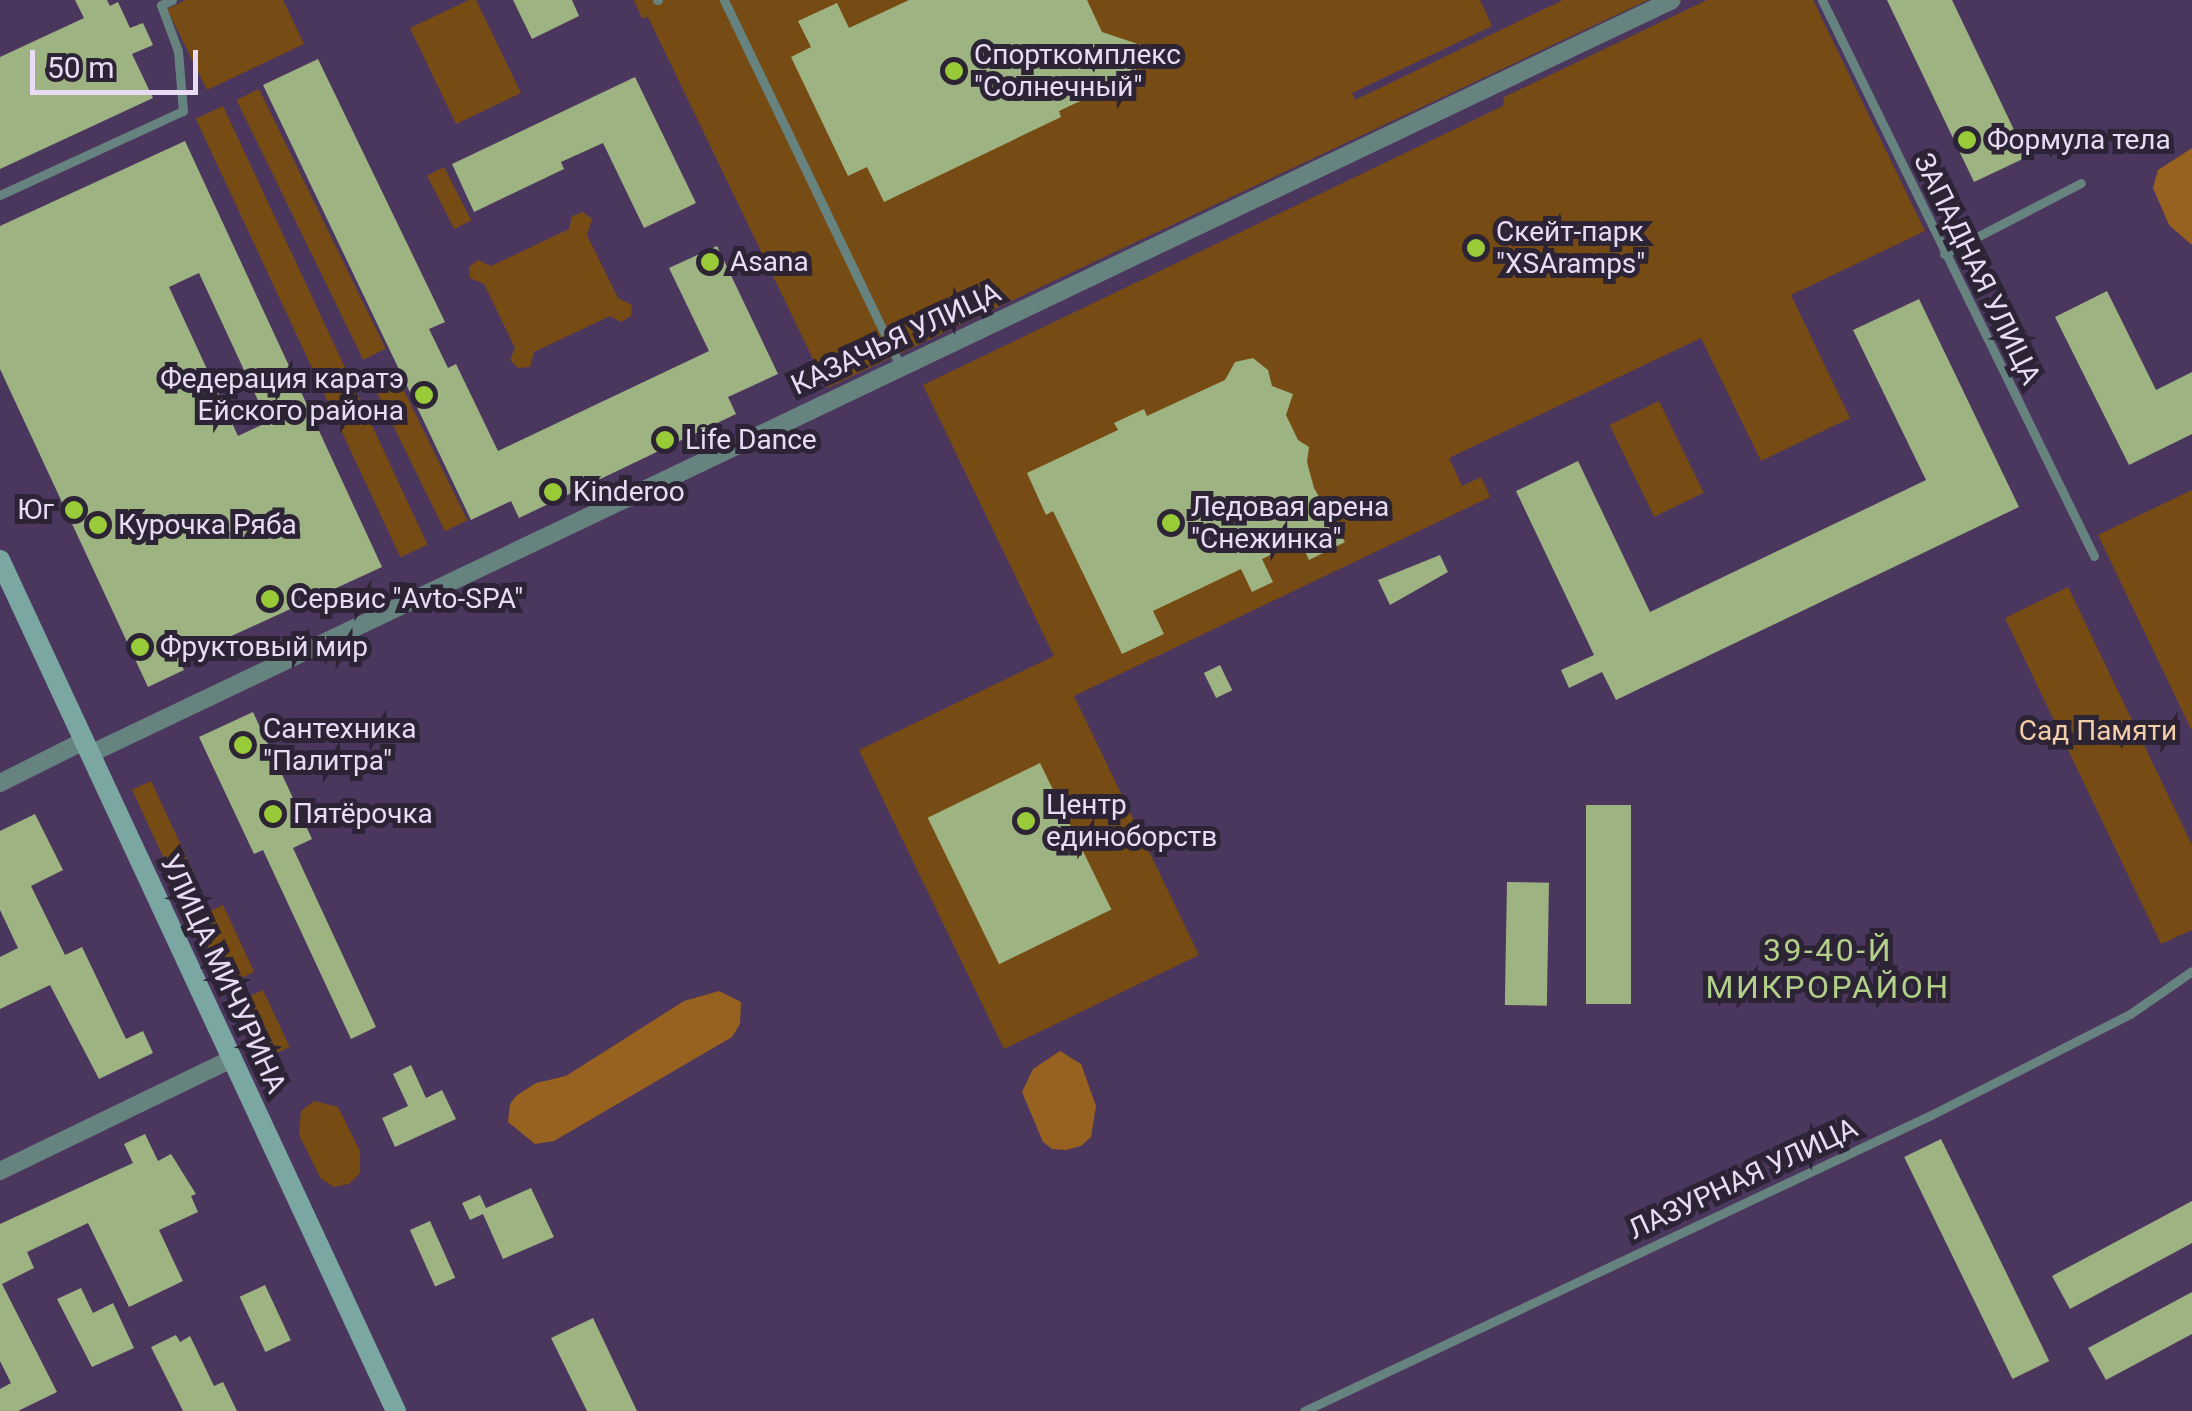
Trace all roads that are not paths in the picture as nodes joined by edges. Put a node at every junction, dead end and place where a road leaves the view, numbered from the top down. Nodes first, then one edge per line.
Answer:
1 (172, 0) edge
2 (724, 0) edge
3 (1672, 0) edge
4 (1822, 0) edge
5 (2081, 183) dead end
6 (0, 195) edge
7 (1944, 254) junction
8 (901, 368) junction
9 (2094, 556) dead end
10 (0, 560) edge
11 (87, 748) junction
12 (0, 782) edge
13 (2192, 972) edge
14 (232, 1059) junction
15 (0, 1171) edge
16 (396, 1411) edge
17 (1304, 1411) edge

1 - 6 lane
2 - 8 lane
3 - 8 street, КАЗАЧЬЯ УЛИЦА
4 - 7 lane, ЗАПАДНАЯ УЛИЦА
5 - 7 lane
7 - 9 lane, ЗАПАДНАЯ УЛИЦА
8 - 11 street, КАЗАЧЬЯ УЛИЦА
10 - 11 street, УЛИЦА МИЧУРИНА
11 - 12 street, КАЗАЧЬЯ УЛИЦА
11 - 14 street, УЛИЦА МИЧУРИНА
13 - 17 lane, ЛАЗУРНАЯ УЛИЦА
14 - 15 street
14 - 16 street, УЛИЦА МИЧУРИНА

